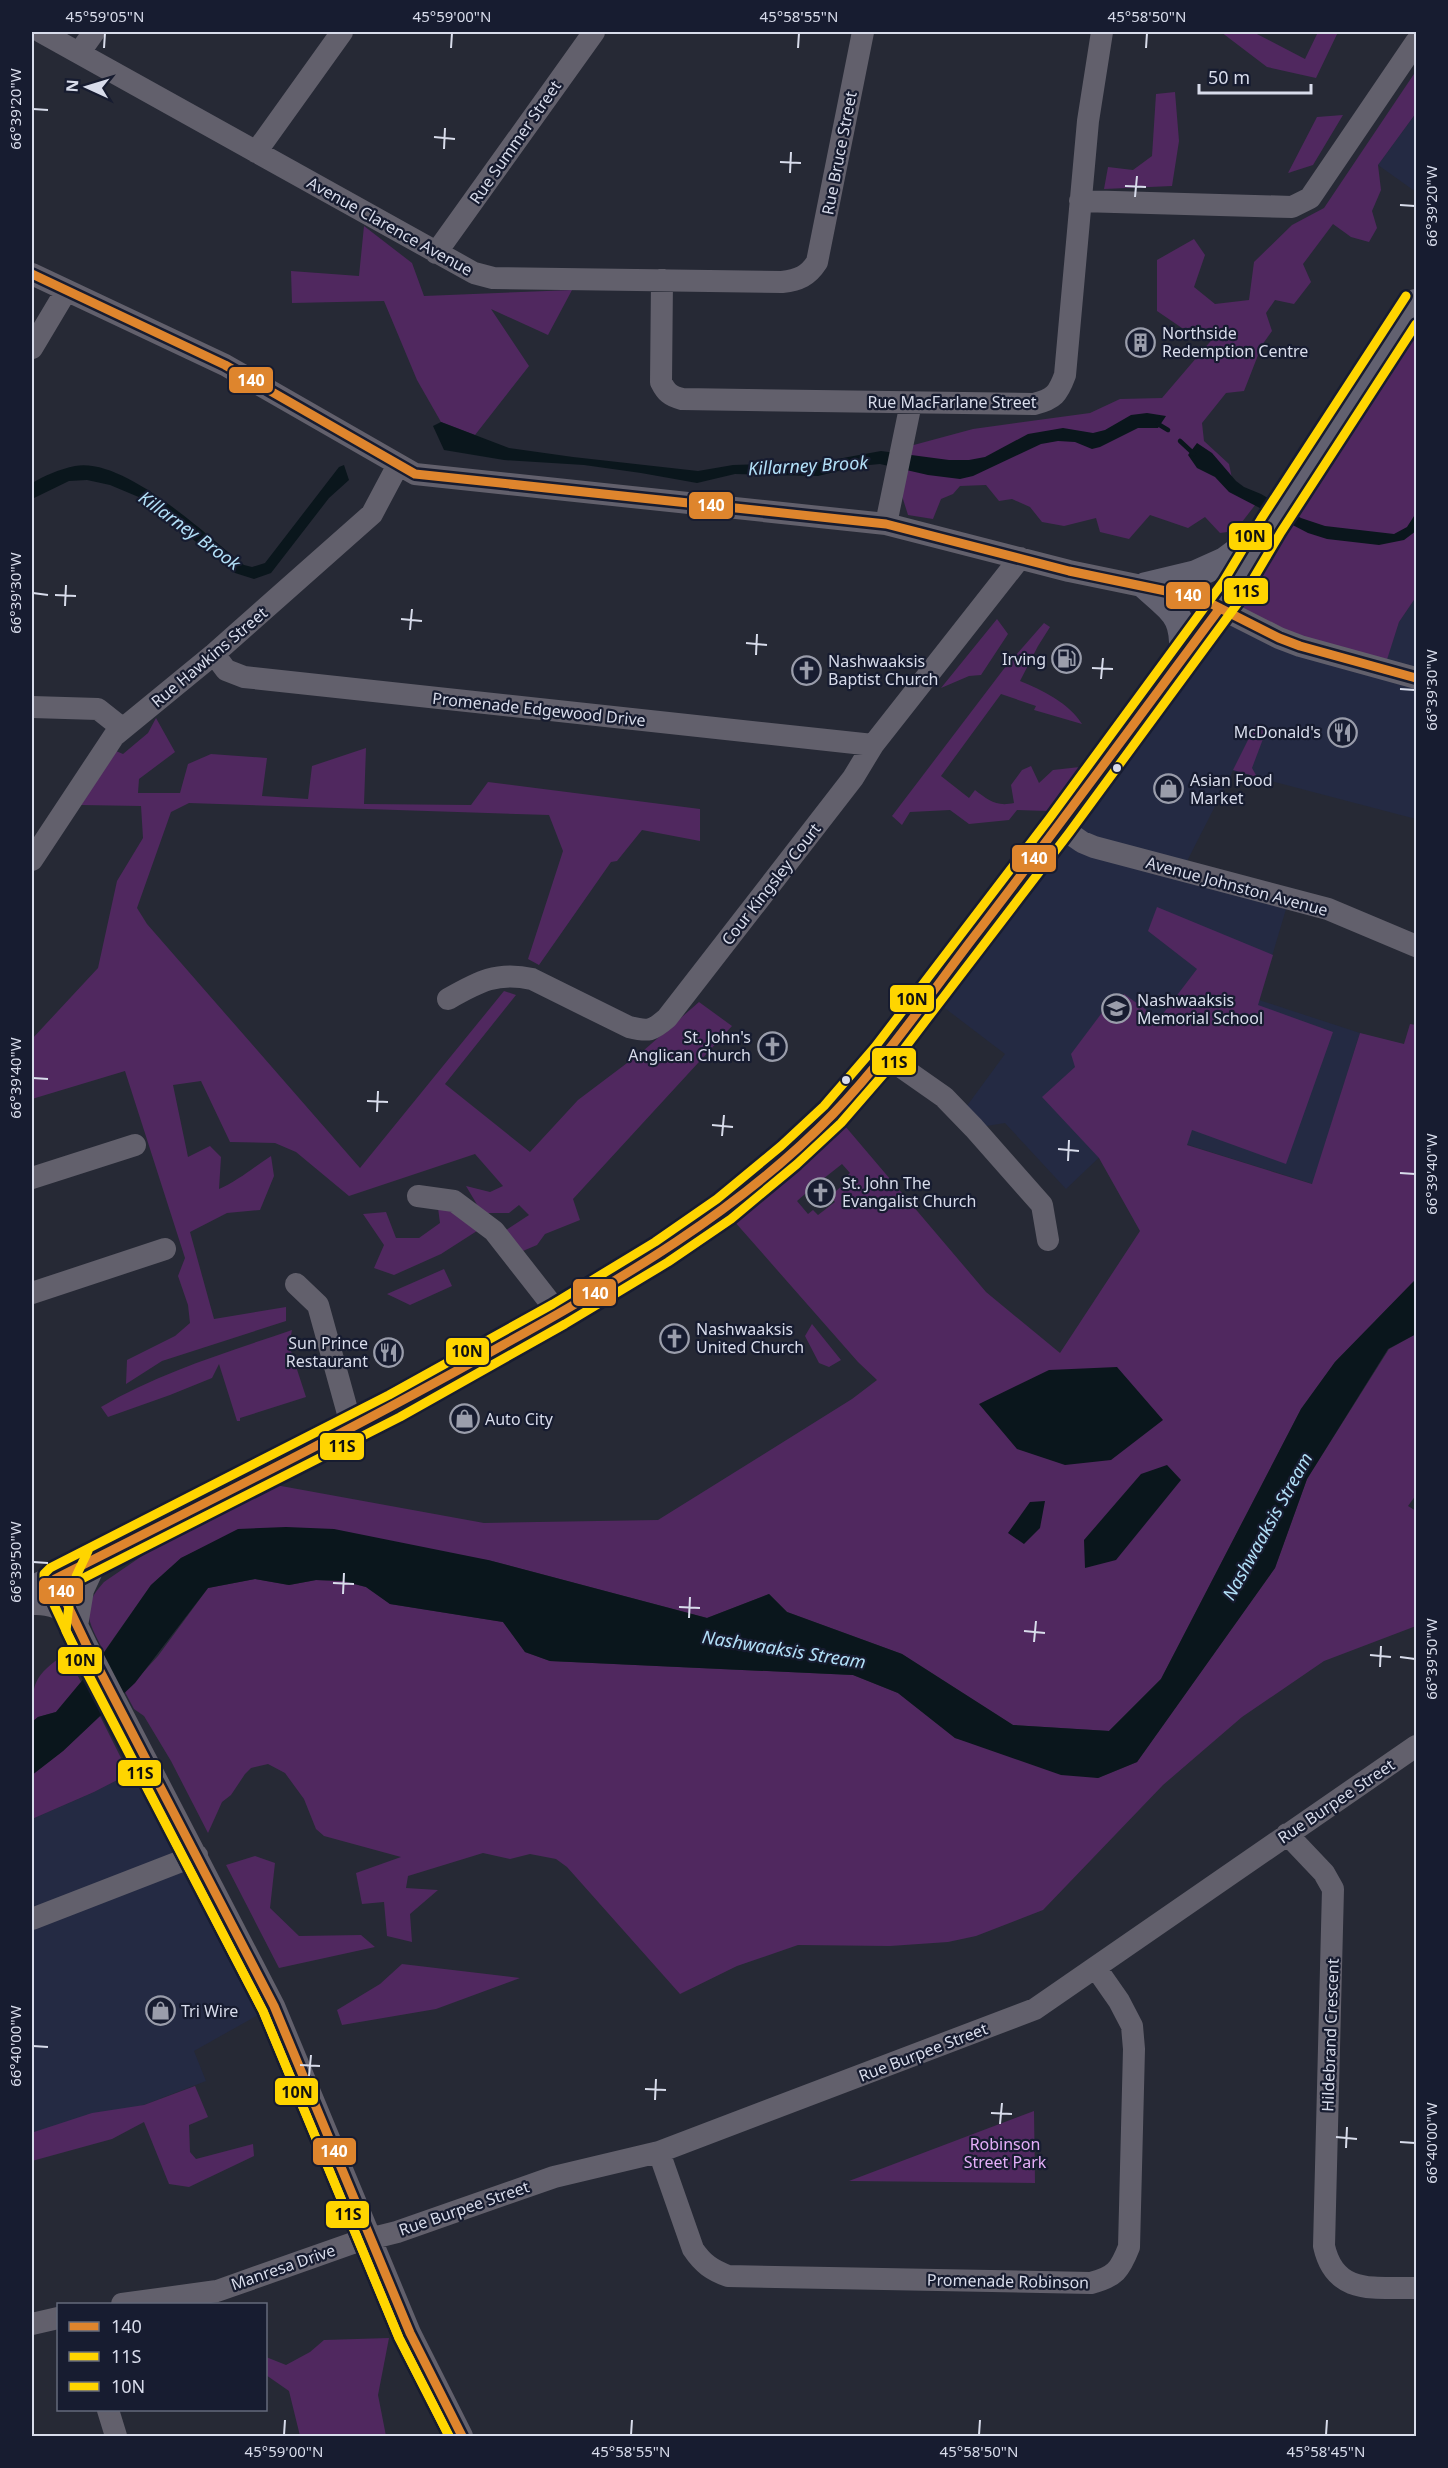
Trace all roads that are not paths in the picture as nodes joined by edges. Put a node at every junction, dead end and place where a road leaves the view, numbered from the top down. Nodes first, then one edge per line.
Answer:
1 (41, 32) edge
2 (94, 32) edge
3 (342, 32) edge
4 (594, 32) edge
5 (862, 32) edge
6 (1102, 32) edge
7 (1416, 42) edge
8 (79, 53) junction
9 (256, 152) junction
10 (1080, 201) junction
11 (436, 253) junction
12 (810, 273) joint
13 (32, 274) edge
14 (662, 280) junction
15 (66, 291) junction
16 (1416, 303) edge
17 (32, 348) edge
18 (911, 403) junction
19 (398, 465) junction
20 (886, 524) junction
21 (1271, 526) junction
22 (1020, 558) junction
23 (1146, 586) junction
24 (1220, 608) junction
25 (214, 654) junction
26 (1183, 660) junction
27 (1416, 678) edge
28 (32, 707) edge
29 (122, 728) junction
30 (873, 745) junction
31 (1059, 826) junction
32 (32, 860) edge
33 (1416, 946) edge
34 (448, 999) dead end
35 (884, 1055) junction
36 (135, 1145) dead end
37 (32, 1178) edge
38 (418, 1196) dead end
39 (1048, 1240) dead end
40 (165, 1248) dead end
41 (296, 1284) dead end
42 (32, 1293) edge
43 (559, 1314) junction
44 (352, 1428) junction
45 (99, 1556) junction
46 (43, 1585) edge
47 (32, 1604) edge
48 (82, 1635) junction
49 (1416, 1746) edge
50 (1287, 1834) junction
51 (197, 1855) junction
52 (32, 1919) edge
53 (1096, 1968) junction
54 (659, 2152) junction
55 (372, 2238) junction
56 (1416, 2288) edge
57 (129, 2303) edge
58 (57, 2318) edge
59 (32, 2325) edge
60 (109, 2411) edge
61 (116, 2436) edge
62 (462, 2436) edge

1 - 8 street, Avenue Clarence Avenue
2 - 8 street
3 - 9 street
4 - 11 street, Rue Summer Street
5 - 12 street, Rue Bruce Street
6 - 10 street, Rue MacFarlane Street
7 - 10 street
8 - 9 street, Avenue Clarence Avenue
9 - 11 street, Avenue Clarence Avenue
10 - 18 street, Rue MacFarlane Street
11 - 14 street, Avenue Clarence Avenue
12 - 14 street, Avenue Clarence Avenue
13 - 15 street
14 - 18 street, Rue MacFarlane Street
15 - 17 street
15 - 19 street
16 - 21 main road
18 - 20 street
19 - 20 street
19 - 25 street, Rue Hawkins Street
20 - 22 street
21 - 23 main road
21 - 24 main road
22 - 23 street
22 - 30 street, Cour Kingsley Court
23 - 24 street
23 - 26 main road
24 - 26 main road
24 - 27 street
25 - 29 street, Rue Hawkins Street
25 - 30 street, Promenade Edgewood Drive
26 - 31 main road
28 - 29 street
29 - 32 street, Rue Hawkins Street
30 - 34 street, Cour Kingsley Court
31 - 33 street, Avenue Johnston Avenue
31 - 35 main road
35 - 39 street
35 - 43 main road
36 - 37 street
38 - 43 street
40 - 42 street
41 - 44 street
43 - 44 main road
44 - 45 main road
45 - 46 main road
45 - 48 street
46 - 48 street
47 - 48 street
48 - 51 street
49 - 50 street, Rue Burpee Street
50 - 53 street, Rue Burpee Street
50 - 56 street, Hildebrand Crescent
51 - 52 street
51 - 55 street
53 - 54 street, Rue Burpee Street
53 - 54 street, Promenade Robinson
54 - 55 street, Rue Burpee Street
55 - 57 street, Manresa Drive
55 - 62 street
58 - 59 street
60 - 61 street

